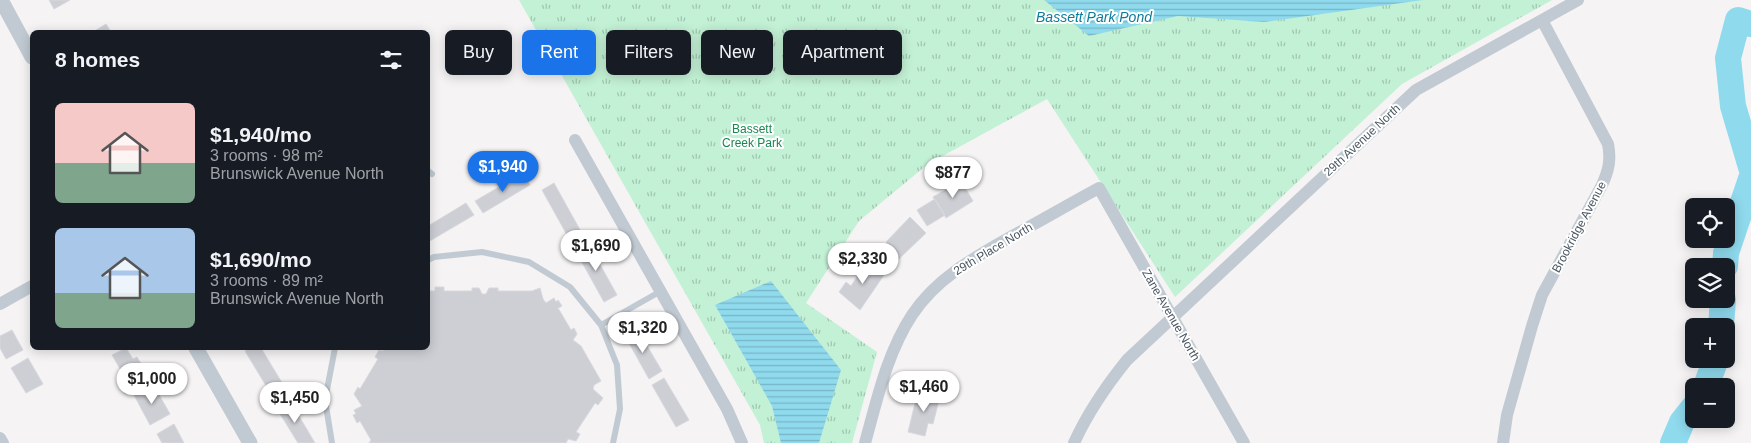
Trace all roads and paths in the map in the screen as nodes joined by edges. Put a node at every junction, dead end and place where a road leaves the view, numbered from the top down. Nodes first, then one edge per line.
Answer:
1 (0, 0) edge
2 (1578, 0) edge
3 (1542, 20) junction
4 (30, 53) edge
5 (575, 140) dead end
6 (1099, 188) joint
7 (430, 259) edge
8 (30, 287) edge
9 (661, 291) junction
10 (0, 304) edge
11 (1172, 317) junction
12 (601, 325) junction
13 (197, 350) edge
14 (335, 350) edge
15 (0, 438) edge
16 (2, 443) edge
17 (250, 443) edge
18 (332, 443) edge
19 (613, 443) edge
20 (742, 443) edge
21 (865, 443) edge
22 (1074, 443) edge
23 (1244, 443) edge
24 (1503, 443) edge

1 - 4 street
2 - 3 street, 29th Avenue North
3 - 11 street, 29th Avenue North
3 - 24 street, Brookridge Avenue
5 - 9 street
6 - 11 street, Zane Avenue North
6 - 21 street, 29th Place North
7 - 12 lane
8 - 10 street
9 - 12 lane
9 - 20 street
11 - 22 street, 29th Avenue North
11 - 23 street, Zane Avenue North
12 - 19 lane
13 - 17 street
14 - 18 lane
15 - 16 street

